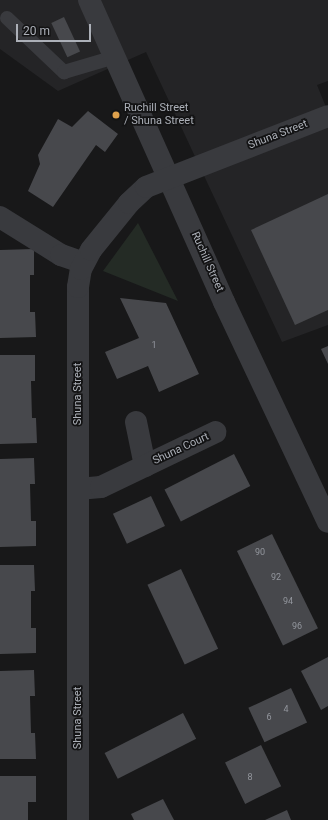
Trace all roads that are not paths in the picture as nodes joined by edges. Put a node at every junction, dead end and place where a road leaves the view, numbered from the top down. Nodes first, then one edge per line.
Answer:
1 (89, 0) edge
2 (7, 18) dead end
3 (114, 57) junction
4 (328, 116) edge
5 (169, 177) junction
6 (0, 217) edge
7 (84, 263) junction
8 (136, 422) dead end
9 (216, 432) dead end
10 (145, 466) junction
11 (78, 489) junction
12 (328, 522) edge
13 (78, 820) edge

1 - 3 street, Ruchill Street
2 - 3 lane
3 - 5 street, Ruchill Street
4 - 5 street, Shuna Street
5 - 7 street, Shuna Street
5 - 12 street, Ruchill Street
6 - 7 street
7 - 11 street, Shuna Street
8 - 10 street, Shuna Court
9 - 10 street, Shuna Court
10 - 11 street, Shuna Court
11 - 13 street, Shuna Street

